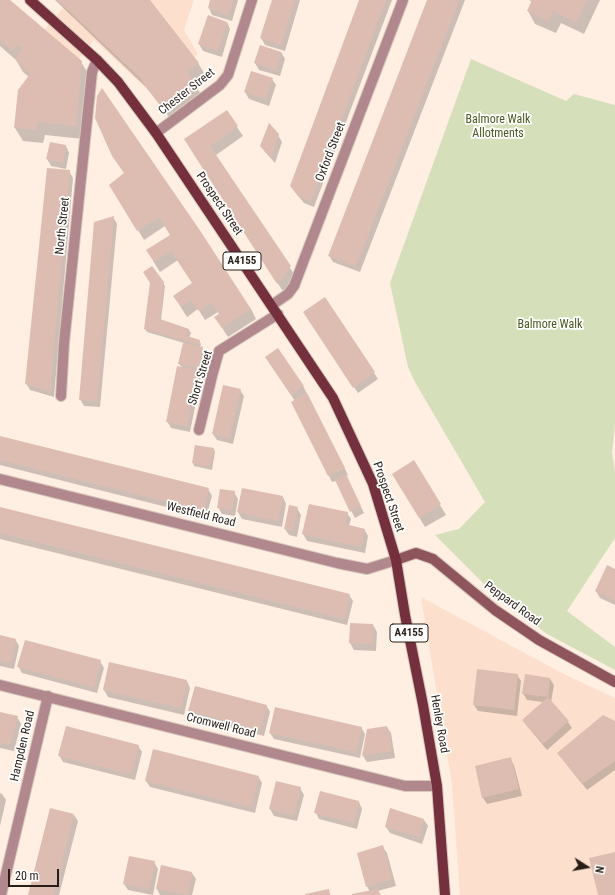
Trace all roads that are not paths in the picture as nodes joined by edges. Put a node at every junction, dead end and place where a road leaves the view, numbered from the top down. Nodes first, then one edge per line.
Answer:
1 (30, 0) edge
2 (252, 0) edge
3 (403, 0) edge
4 (97, 60) junction
5 (156, 133) junction
6 (272, 305) junction
7 (278, 314) junction
8 (61, 396) dead end
9 (199, 430) dead end
10 (0, 479) edge
11 (396, 560) junction
12 (615, 682) edge
13 (0, 685) edge
14 (48, 696) junction
15 (437, 786) junction
16 (1, 895) edge
17 (445, 895) edge

1 - 4 main road, Prospect Street / A4155
2 - 5 street, Chester Street
3 - 6 street, Oxford Street
4 - 5 main road, Prospect Street / A4155
4 - 8 street, North Street
5 - 6 main road, Prospect Street / A4155
6 - 7 main road, Prospect Street / A4155
7 - 9 street, Short Street
7 - 11 main road, Prospect Street / A4155
10 - 11 street, Westfield Road
11 - 12 main road, Peppard Road
11 - 15 main road, Henley Road / A4155
13 - 14 street, Cromwell Road
14 - 15 street, Cromwell Road
14 - 16 street, Hampden Road
15 - 17 main road, Henley Road / A4155

